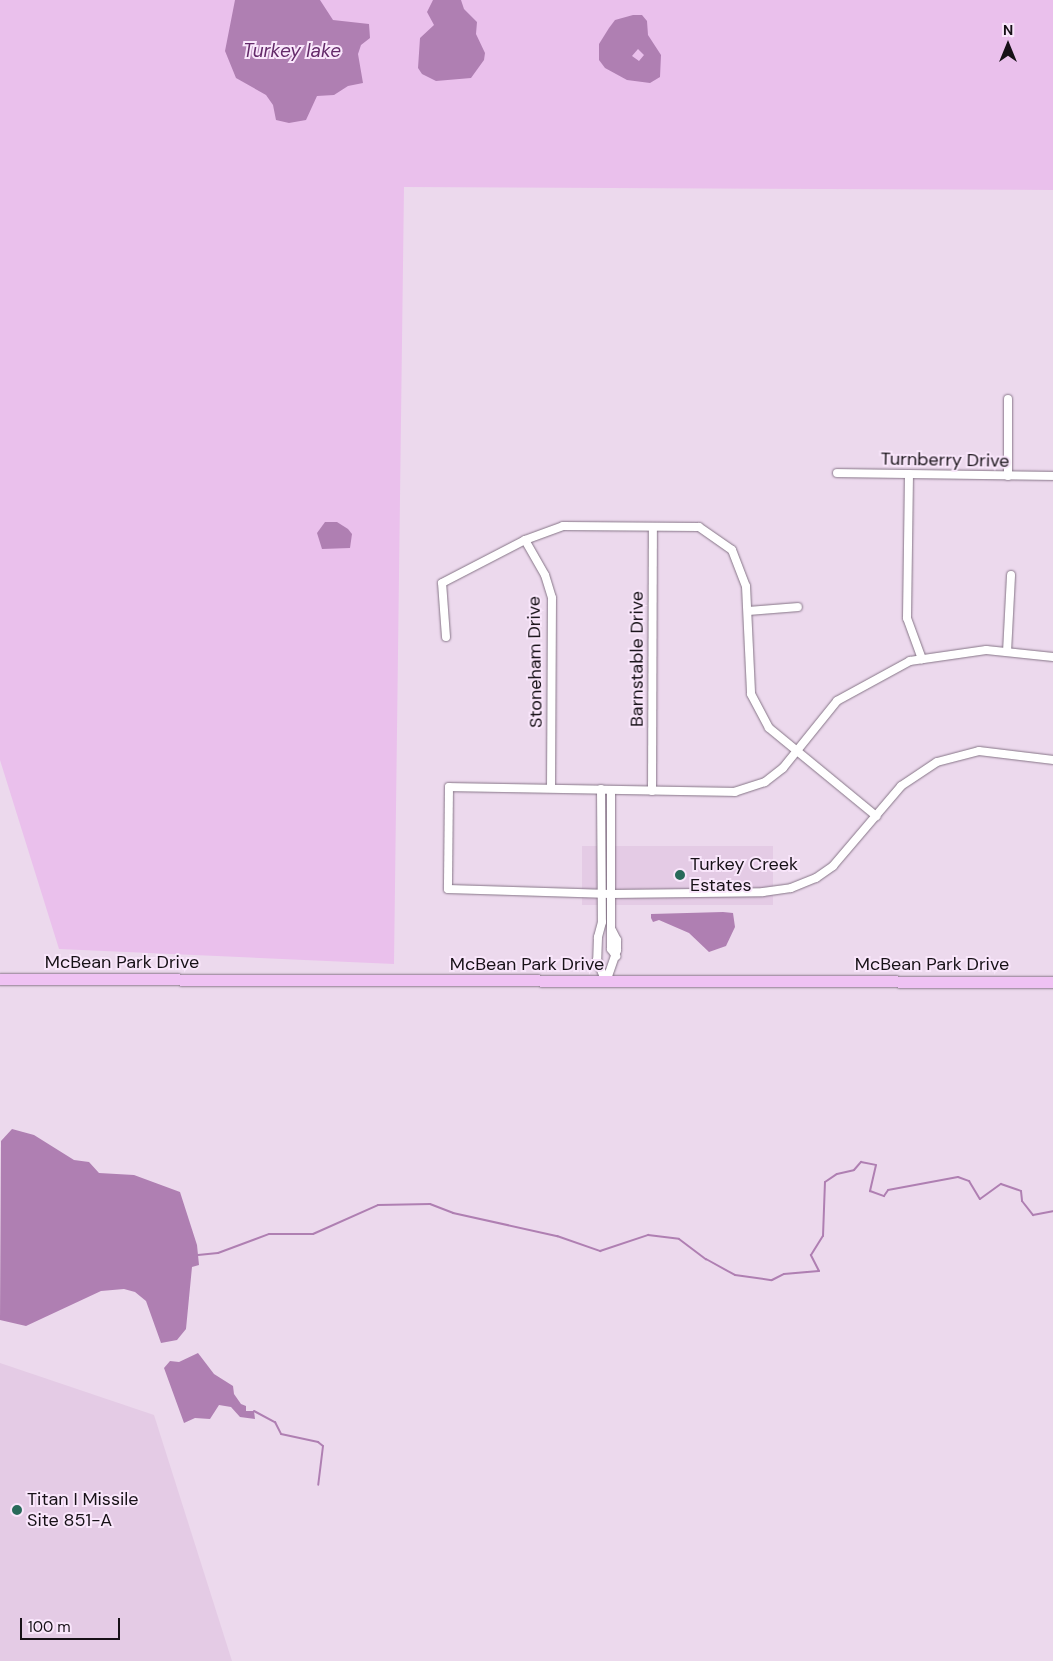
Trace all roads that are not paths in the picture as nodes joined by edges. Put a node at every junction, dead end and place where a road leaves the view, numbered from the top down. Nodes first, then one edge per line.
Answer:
1 (1008, 399) dead end
2 (837, 473) dead end
3 (909, 474) junction
4 (1008, 476) junction
5 (1053, 476) edge
6 (653, 527) junction
7 (525, 540) junction
8 (1011, 575) dead end
9 (798, 608) dead end
10 (749, 611) junction
11 (446, 637) dead end
12 (1007, 652) junction
13 (1053, 657) edge
14 (922, 659) junction
15 (797, 751) junction
16 (1053, 760) edge
17 (551, 788) junction
18 (601, 789) junction
19 (611, 790) junction
20 (652, 791) junction
21 (876, 816) junction
22 (606, 894) junction
23 (600, 930) junction
24 (611, 930) junction
25 (0, 979) edge
26 (606, 982) junction
27 (1053, 982) edge

1 - 4 street
2 - 3 street, Turnberry Drive
3 - 4 street, Turnberry Drive
3 - 14 street
4 - 5 street, Turnberry Drive
6 - 7 street
6 - 10 street
6 - 20 street, Barnstable Drive
7 - 11 street
7 - 17 street, Stoneham Drive
8 - 12 street
9 - 10 street
10 - 15 street
12 - 13 street
12 - 14 street
14 - 15 street
15 - 20 street
15 - 21 street
16 - 21 street
17 - 18 street
17 - 22 street
18 - 19 street
18 - 22 street
19 - 20 street
19 - 22 street
21 - 22 street
22 - 23 street
22 - 24 street
23 - 24 street
23 - 26 street
24 - 26 street
25 - 26 main road, McBean Park Drive
26 - 27 main road, McBean Park Drive

